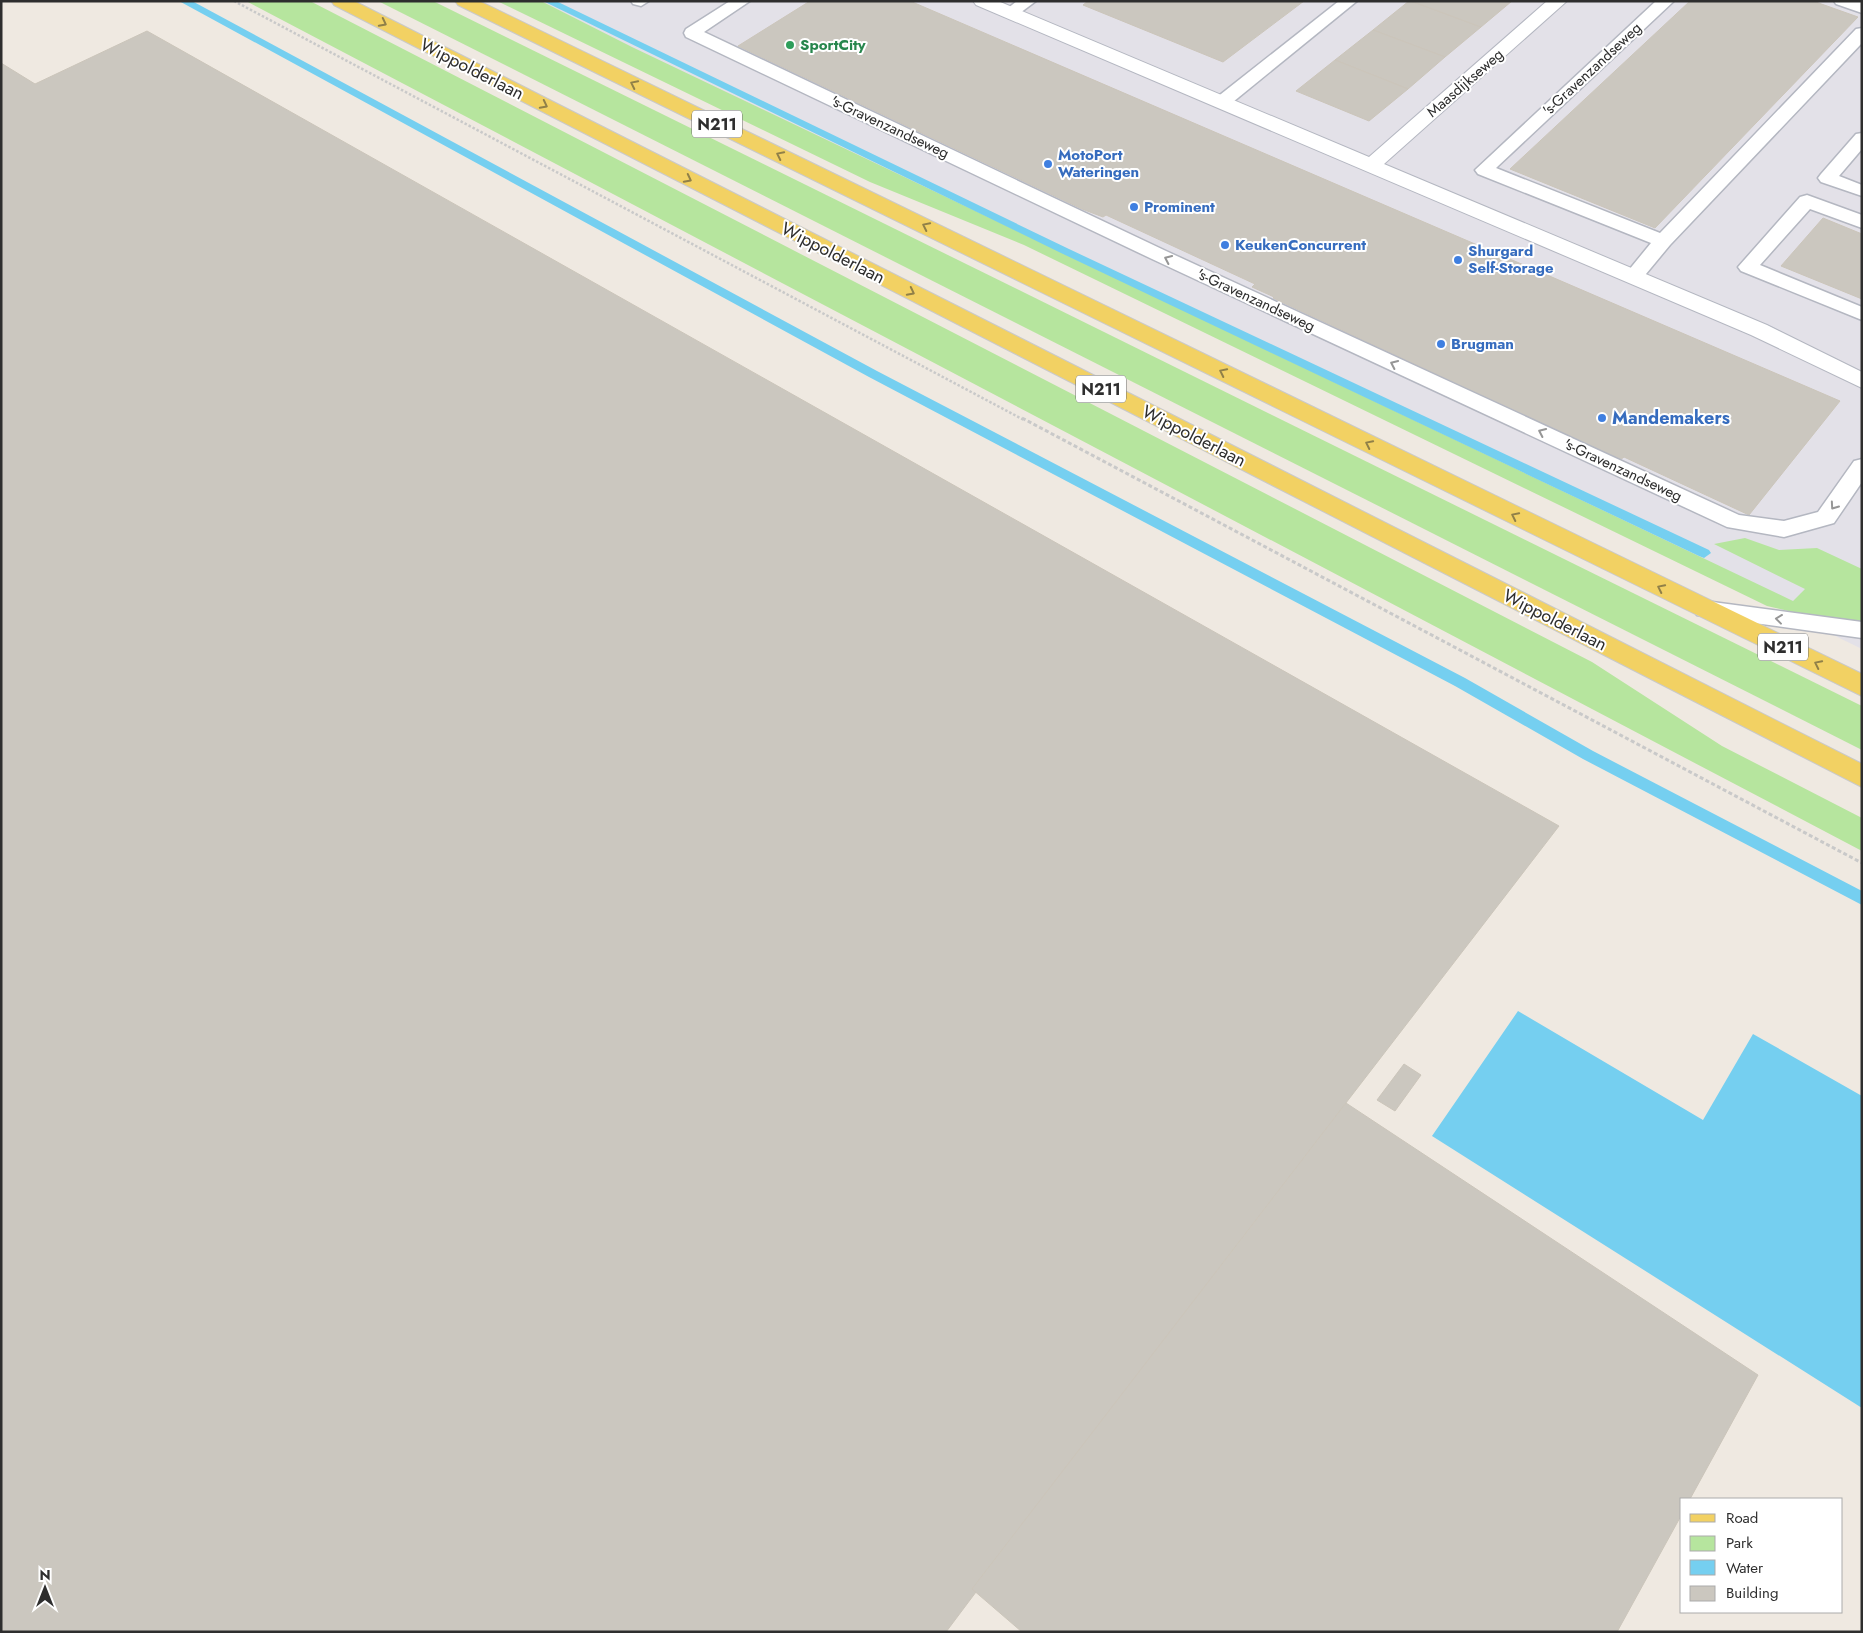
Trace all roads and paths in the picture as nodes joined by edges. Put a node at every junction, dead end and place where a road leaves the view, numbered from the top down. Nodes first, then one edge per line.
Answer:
1 (234, 1) edge
2 (340, 1) edge
3 (464, 1) edge
4 (742, 1) edge
5 (982, 1) edge
6 (1028, 1) edge
7 (1348, 1) edge
8 (1666, 1) edge
9 (1842, 1) edge
10 (1555, 2) edge
11 (1862, 8) edge
12 (1010, 13) junction
13 (1862, 33) edge
14 (1222, 102) junction
15 (1862, 138) edge
16 (1371, 165) junction
17 (1862, 191) edge
18 (1862, 222) edge
19 (1663, 241) junction
20 (1634, 276) junction
21 (1862, 314) edge
22 (1862, 381) edge
23 (1862, 466) edge
24 (1704, 609) junction
25 (1862, 630) edge
26 (1862, 686) edge
27 (1862, 776) edge
28 (1862, 863) edge

1 - 28 path
2 -> 27 main road, Wippolderlaan / N211
24 -> 3 main road, N211
23 -> 4 lane, 's-Gravenzandseweg
5 - 12 street
6 - 12 lane
7 - 14 lane
8 - 19 lane, 's-Gravenzandseweg
9 - 11 lane
10 - 16 street, Maasdijkseweg
12 - 14 street
13 - 19 lane
14 - 16 street
15 - 17 lane
16 - 20 street
18 - 21 lane
19 - 20 lane
20 - 22 street
25 -> 24 lane
26 -> 24 main road, N211

